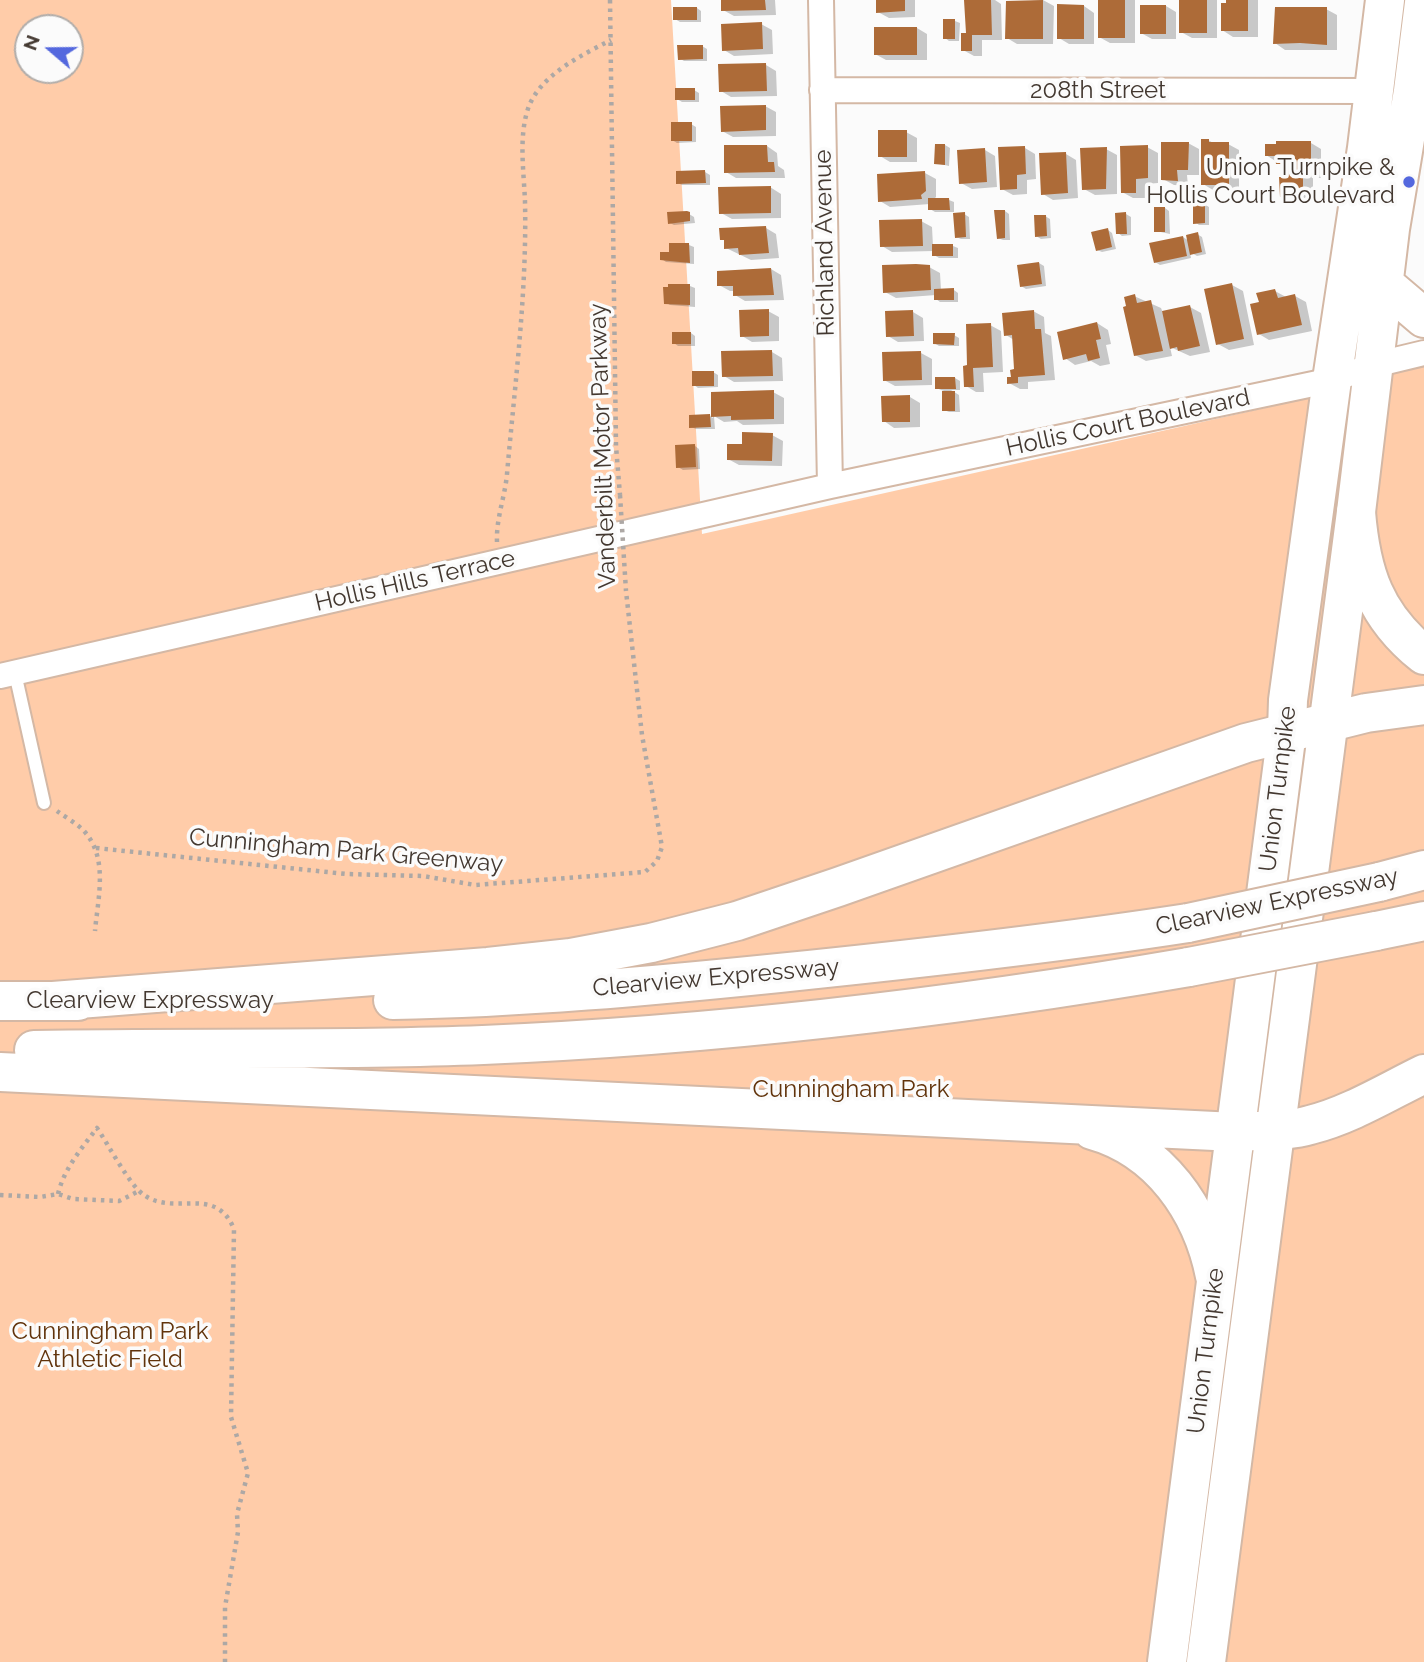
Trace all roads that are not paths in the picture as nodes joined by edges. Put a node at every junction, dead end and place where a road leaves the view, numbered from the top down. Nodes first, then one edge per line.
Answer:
1 (821, 0) edge
2 (1385, 0) edge
3 (1424, 3) edge
4 (822, 90) junction
5 (1373, 91) junction
6 (1419, 91) edge
7 (1384, 284) junction
8 (1424, 318) edge
9 (1424, 353) edge
10 (1374, 365) junction
11 (1332, 380) junction
12 (830, 486) junction
13 (1356, 512) junction
14 (1424, 655) edge
15 (7, 674) edge
16 (1424, 705) edge
17 (1329, 721) junction
18 (1287, 731) junction
19 (44, 803) road end
20 (1424, 870) edge
21 (1424, 921) edge
22 (0, 1001) edge
23 (53, 1001) junction
24 (0, 1050) edge
25 (0, 1072) edge
26 (1424, 1074) edge
27 (1053, 1122) junction
28 (1276, 1129) junction
29 (1235, 1132) junction
30 (1215, 1276) junction
31 (1167, 1662) edge
32 (1206, 1662) edge

1 - 4 street, Richland Avenue
2 - 5 main road, Union Turnpike
3 - 6 main road, Union Turnpike
4 - 5 street, 208th Street
4 - 12 street, Richland Avenue
5 - 11 main road, Union Turnpike
6 - 7 main road, Union Turnpike
7 - 8 main road
7 - 10 main road, Union Turnpike
9 - 10 street, Hollis Court Boulevard
10 - 11 street, Hollis Court Boulevard
10 - 13 main road, Union Turnpike
11 - 12 street, Hollis Court Boulevard
11 - 18 main road, Union Turnpike
12 - 15 street, Hollis Hills Terrace
13 - 14 main road
13 - 17 main road, Union Turnpike
15 - 19 lane
16 - 17 main road
17 - 18 main road
17 - 28 main road, Union Turnpike
18 - 23 main road
18 - 29 main road, Union Turnpike
20 - 23 main road, Clearview Expressway, bridge
21 - 24 main road, Clearview Expressway, bridge
22 - 23 main road, Clearview Expressway
25 - 27 main road
26 - 28 main road
27 - 29 main road
27 - 30 main road
28 - 29 main road
28 - 32 main road, Union Turnpike
29 - 30 main road, Union Turnpike
30 - 31 main road, Union Turnpike

